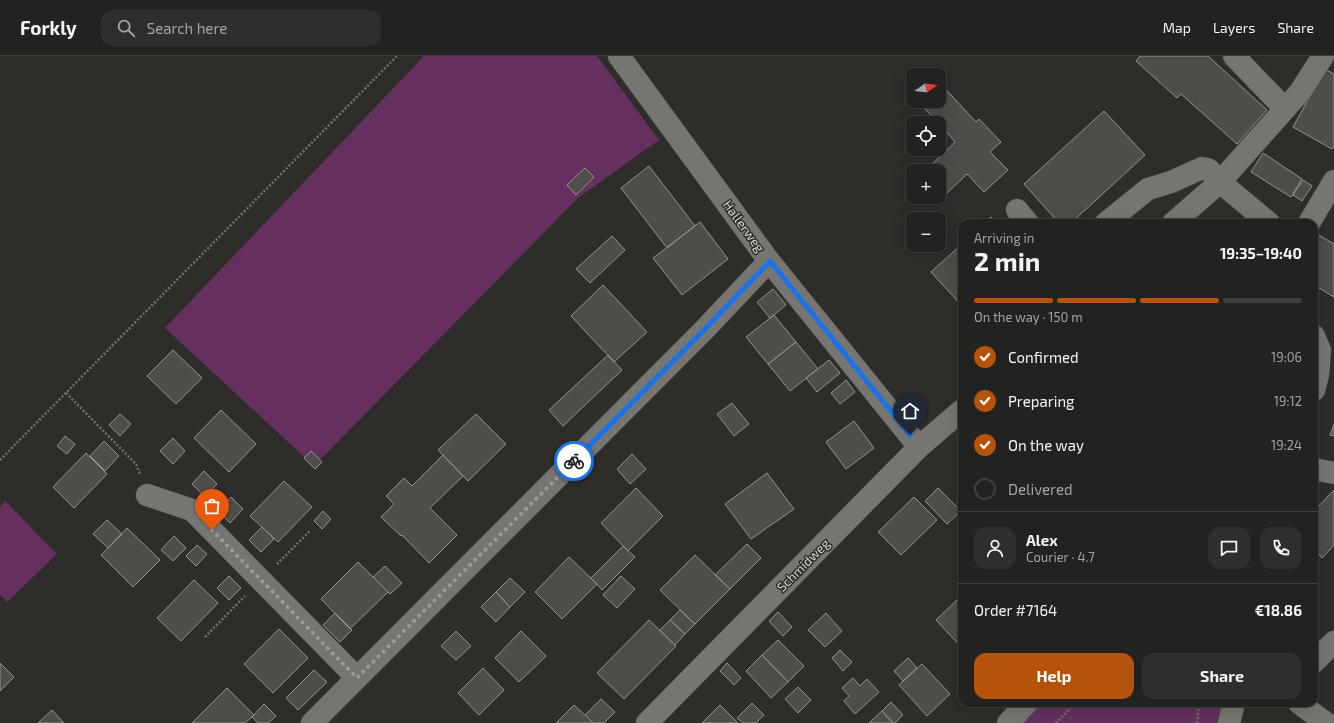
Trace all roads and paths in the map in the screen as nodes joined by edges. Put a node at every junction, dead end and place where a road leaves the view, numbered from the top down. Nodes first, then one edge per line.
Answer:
1 (397, 56) edge
2 (619, 56) edge
3 (1234, 56) edge
4 (1323, 56) edge
5 (1285, 109) junction
6 (1334, 181) edge
7 (1220, 182) junction
8 (1111, 219) edge
9 (1178, 219) edge
10 (1264, 219) edge
11 (1311, 219) edge
12 (770, 261) junction
13 (1318, 345) edge
14 (1318, 374) edge
15 (66, 393) junction
16 (958, 414) edge
17 (920, 447) junction
18 (0, 460) edge
19 (1318, 470) edge
20 (1334, 472) edge
21 (147, 495) joint
22 (1334, 642) edge
23 (1318, 658) edge
24 (357, 678) junction
25 (1023, 707) edge
26 (1071, 707) edge
27 (1199, 707) edge
28 (1233, 707) edge
29 (1305, 707) edge
30 (312, 723) edge
31 (647, 723) edge
32 (1008, 723) edge
33 (1056, 723) edge
34 (1198, 723) edge
35 (1229, 723) edge
36 (1326, 723) edge

1 - 15 path
2 - 12 street, Hallerweg
3 - 5 street
4 - 5 street
5 - 7 street
6 - 11 street
7 - 8 street
7 - 9 street
7 - 10 street
12 - 17 street, Hallerweg
12 - 24 street
13 - 14 street
15 - 18 path
15 - 21 path
16 - 17 street, Schmidweg
17 - 31 street, Schmidweg
19 - 20 street
21 - 24 street
22 - 23 street
24 - 30 street
25 - 32 street
26 - 33 path
27 - 34 path
28 - 35 street
29 - 36 street

